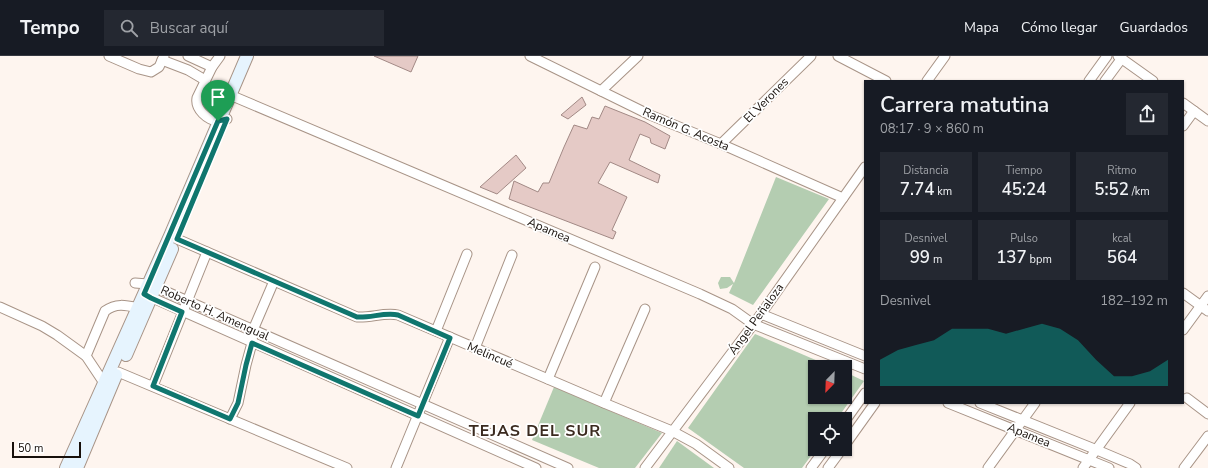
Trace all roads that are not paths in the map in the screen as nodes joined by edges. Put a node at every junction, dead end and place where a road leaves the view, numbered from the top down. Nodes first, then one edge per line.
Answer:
1 (109, 56) edge
2 (188, 56) edge
3 (220, 56) edge
4 (247, 56) edge
5 (255, 56) edge
6 (530, 56) edge
7 (638, 56) edge
8 (810, 56) edge
9 (838, 56) edge
10 (945, 56) edge
11 (1107, 56) edge
12 (1120, 57) edge
13 (163, 58) edge
14 (212, 67) junction
15 (205, 80) junction
16 (884, 80) edge
17 (928, 80) edge
18 (1090, 80) edge
19 (1106, 80) edge
20 (1152, 80) edge
21 (601, 91) junction
22 (234, 96) junction
23 (1184, 104) edge
24 (1194, 111) junction
25 (223, 120) junction
26 (1208, 121) edge
27 (1184, 125) edge
28 (722, 144) junction
29 (864, 168) edge
30 (843, 198) junction
31 (177, 239) junction
32 (207, 252) junction
33 (467, 254) dead end
34 (512, 255) dead end
35 (595, 267) dead end
36 (274, 281) junction
37 (150, 291) junction
38 (1184, 293) edge
39 (1208, 296) edge
40 (187, 301) junction
41 (0, 307) edge
42 (138, 308) junction
43 (1204, 308) edge
44 (645, 309) dead end
45 (182, 312) junction
46 (761, 314) junction
47 (753, 324) junction
48 (1184, 329) edge
49 (253, 330) junction
50 (436, 332) junction
51 (450, 338) junction
52 (252, 343) junction
53 (474, 348) junction
54 (86, 356) junction
55 (864, 356) edge
56 (864, 370) edge
57 (118, 372) junction
58 (548, 379) junction
59 (104, 383) junction
60 (153, 386) junction
61 (864, 395) edge
62 (1187, 398) dead end
63 (423, 404) junction
64 (604, 404) junction
65 (874, 404) edge
66 (950, 404) edge
67 (982, 404) edge
68 (1034, 404) edge
69 (1129, 404) edge
70 (852, 412) edge
71 (1208, 414) edge
72 (418, 416) junction
73 (230, 419) junction
74 (1022, 420) junction
75 (1015, 430) junction
76 (672, 431) junction
77 (852, 435) edge
78 (1206, 441) edge
79 (1096, 450) junction
80 (820, 456) edge
81 (837, 456) edge
82 (1090, 459) junction
83 (66, 468) edge
84 (77, 468) edge
85 (347, 468) edge
86 (396, 468) edge
87 (536, 468) edge
88 (568, 468) edge
89 (645, 468) edge
90 (729, 468) edge
91 (811, 468) edge
92 (828, 468) edge
93 (988, 468) edge
94 (1083, 468) edge
95 (1109, 468) edge
96 (1136, 468) edge
97 (1184, 468) edge

1 - 13 street
2 - 14 street
3 - 14 street
4 - 22 main road
5 - 22 main road
6 - 21 street, Ramón G. Acosta
7 - 21 street
8 - 28 street, El Verones
9 - 16 street
10 - 17 street
11 - 18 street
12 - 19 street
12 - 20 street
13 - 15 street
14 - 15 street
15 - 25 street
21 - 28 street, Ramón G. Acosta
22 - 25 main road
22 - 47 street, Apamea
23 - 24 street
24 - 26 street
24 - 27 street
25 - 31 main road
25 - 37 main road
28 - 30 street, Ramón G. Acosta
29 - 30 street, Ángel Peñaloza
30 - 46 street, Ángel Peñaloza
31 - 32 street, Melincué
31 - 37 main road
32 - 36 street, Melincué
32 - 40 street
33 - 50 street
34 - 53 street
35 - 58 street
36 - 49 street
36 - 50 street, Melincué
37 - 40 street, Roberto H. Amengual
37 - 42 main road
37 - 45 street, Roberto H. Amengual
37 - 57 main road
38 - 43 street
39 - 43 street
40 - 45 street
40 - 49 street, Roberto H. Amengual
41 - 54 street
42 - 54 street
42 - 59 main road
43 - 48 street
44 - 64 street
45 - 52 street, Roberto H. Amengual
45 - 60 street
46 - 47 street, Ángel Peñaloza
46 - 55 street
47 - 56 street, Apamea
47 - 76 street, Ángel Peñaloza
49 - 52 street
49 - 63 street, Roberto H. Amengual
50 - 51 street, Melincué
51 - 53 street, Melincué
51 - 63 street
52 - 72 street, Roberto H. Amengual
52 - 73 street
53 - 58 street, Melincué
54 - 59 street
57 - 60 street
57 - 84 main road
58 - 64 street, Melincué
59 - 83 main road
60 - 73 street
61 - 70 street
62 - 71 street
63 - 72 street
63 - 88 street, Roberto H. Amengual
64 - 76 street, Melincué
65 - 77 street
66 - 75 street, Apamea
67 - 74 street, Apamea
68 - 74 street
69 - 79 street
72 - 86 street
72 - 87 street, Roberto H. Amengual
73 - 85 street
74 - 75 street
74 - 79 street, Apamea
75 - 82 street, Apamea
75 - 93 street
76 - 89 street, Ángel Peñaloza
76 - 90 street, Melincué
78 - 97 street
79 - 82 street
79 - 96 street, Apamea
80 - 91 street
81 - 92 street
82 - 94 street
82 - 95 street, Apamea

